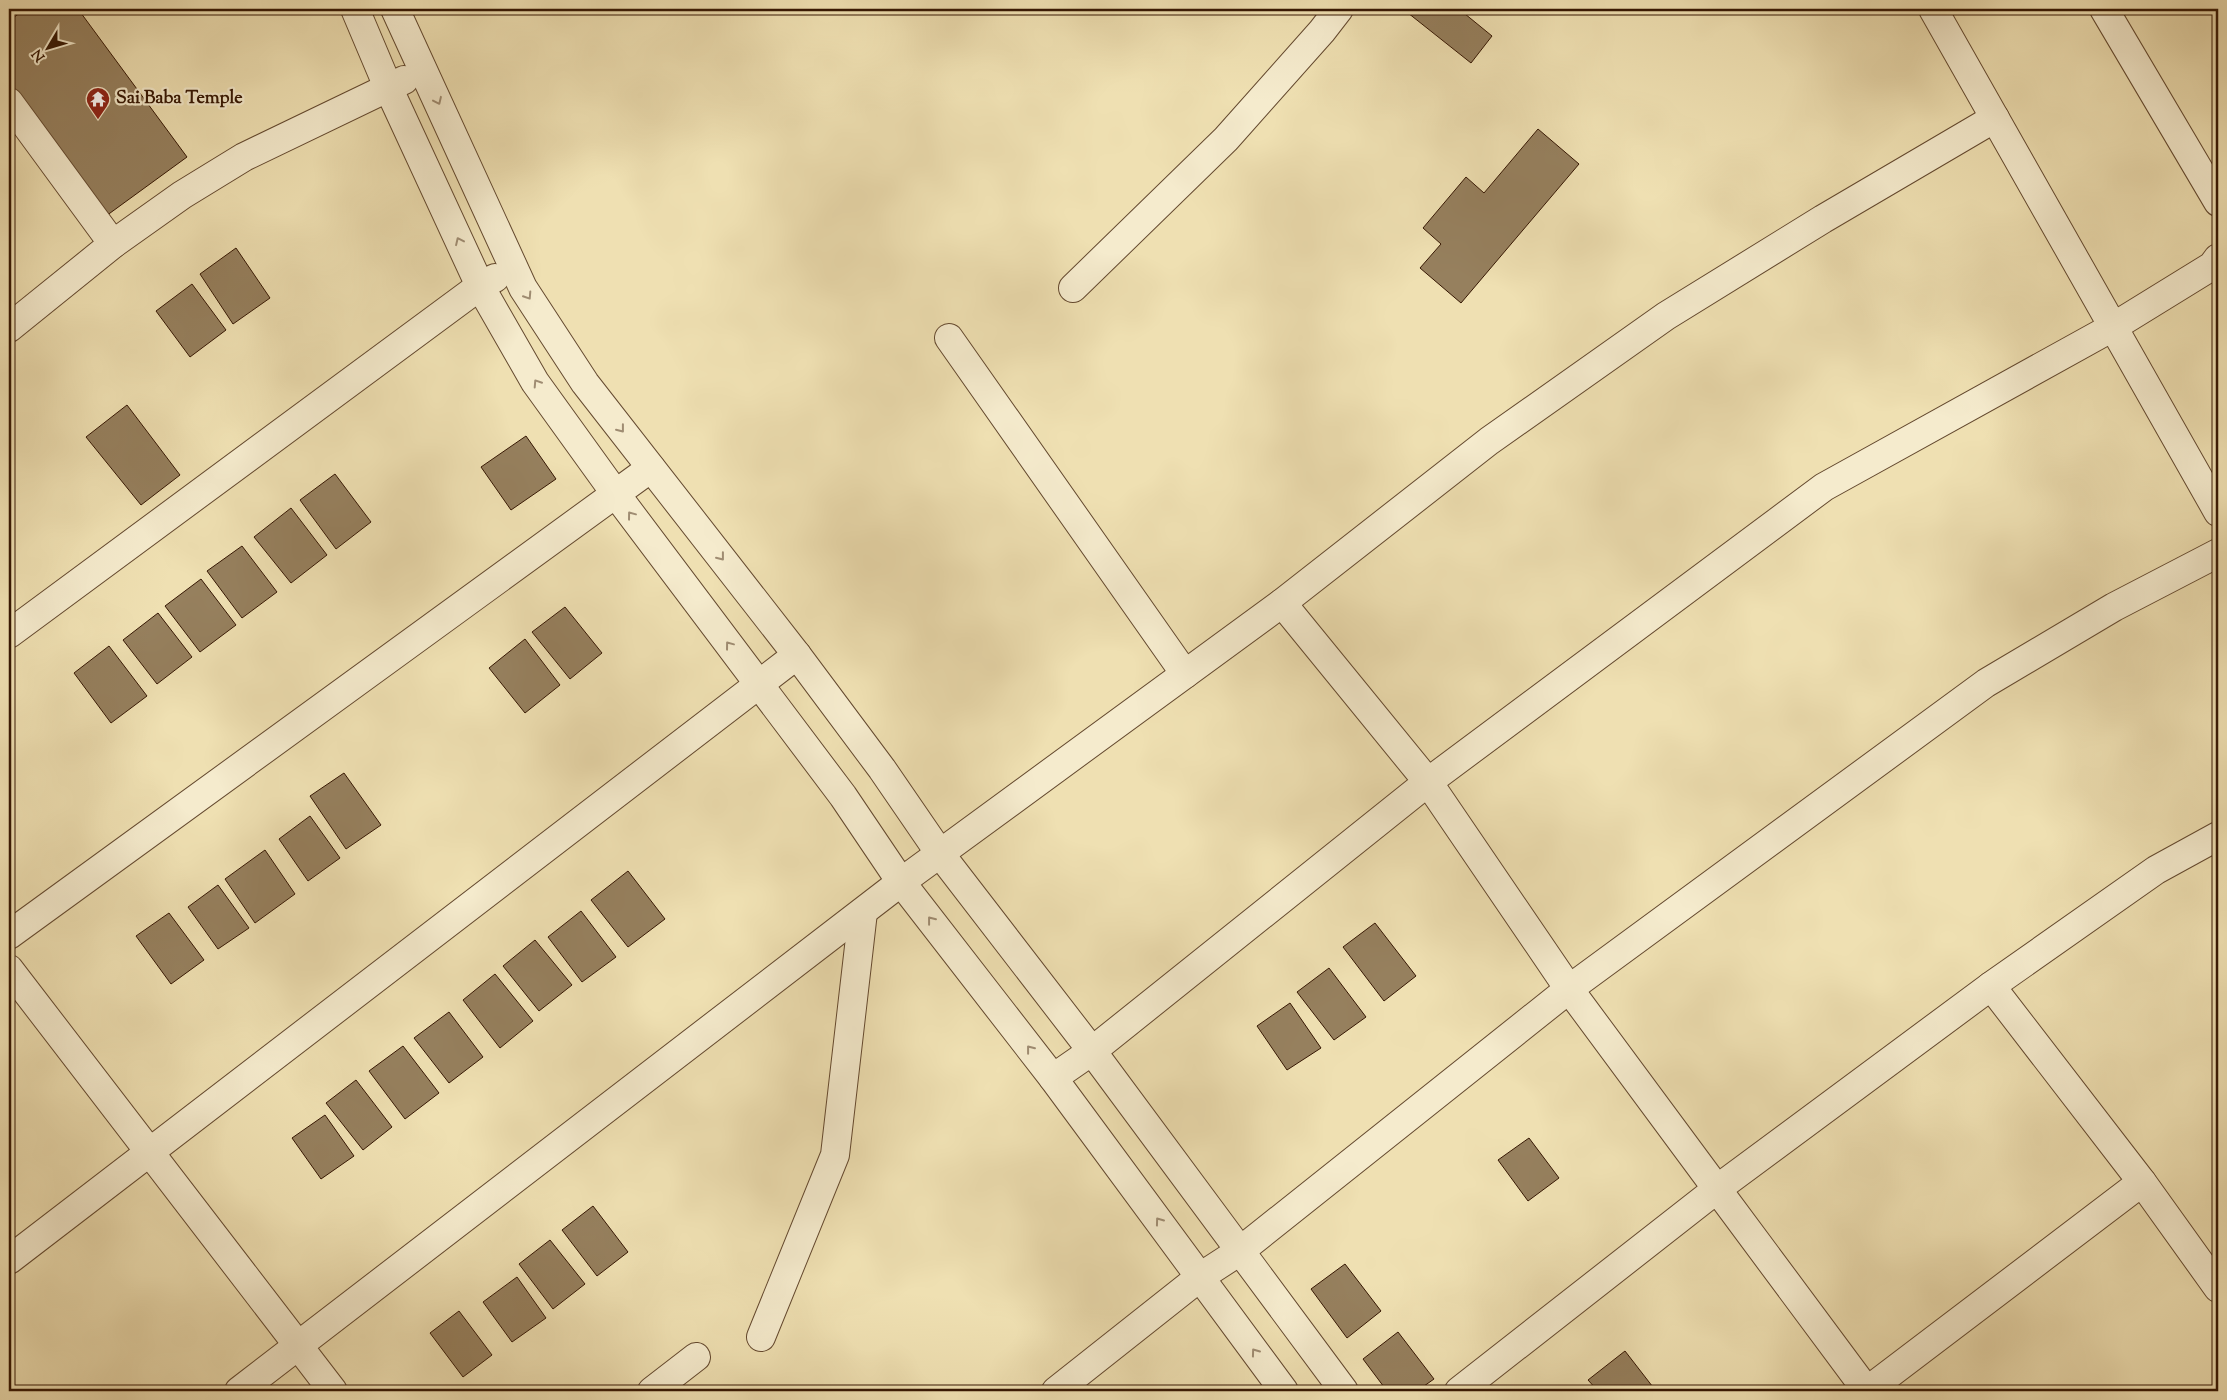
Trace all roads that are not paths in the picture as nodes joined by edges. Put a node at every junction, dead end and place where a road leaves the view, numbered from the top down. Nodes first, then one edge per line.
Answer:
1 (355, 9) edge
2 (395, 9) edge
3 (1338, 9) edge
4 (1933, 9) edge
5 (2104, 9) edge
6 (424, 72) junction
7 (388, 87) junction
8 (9, 102) edge
9 (1995, 118) junction
10 (2218, 202) edge
11 (112, 244) junction
12 (2218, 258) edge
13 (514, 268) junction
14 (480, 286) junction
15 (1073, 288) dead end
16 (2113, 327) junction
17 (9, 328) edge
18 (950, 338) dead end
19 (651, 468) junction
20 (615, 493) junction
21 (2218, 512) edge
22 (2218, 553) edge
23 (1282, 603) junction
24 (9, 634) edge
25 (797, 655) junction
26 (1185, 674) junction
27 (758, 684) junction
28 (1428, 782) junction
29 (2218, 836) edge
30 (941, 855) junction
31 (902, 882) junction
32 (863, 912) junction
33 (9, 935) edge
34 (9, 969) edge
35 (1990, 986) junction
36 (1569, 989) junction
37 (1092, 1051) junction
38 (1053, 1078) junction
39 (150, 1152) junction
40 (2142, 1182) junction
41 (1716, 1189) junction
42 (1240, 1250) junction
43 (9, 1260) edge
44 (1200, 1278) junction
45 (2218, 1288) edge
46 (761, 1336) dead end
47 (300, 1346) junction
48 (696, 1357) dead end
49 (238, 1391) edge
50 (333, 1391) edge
51 (652, 1391) edge
52 (1056, 1391) edge
53 (1284, 1391) edge
54 (1344, 1391) edge
55 (1459, 1391) edge
56 (1867, 1391) edge

1 - 7 street
2 - 6 street
3 - 15 street
4 - 9 street
5 - 10 street
6 - 7 street
6 -> 13 street
7 - 11 street
14 -> 7 street
8 - 11 street
9 - 16 street
9 - 23 street
11 - 17 street
12 - 16 street
13 - 14 street
13 -> 19 street
20 -> 14 street
14 - 24 street
16 - 21 street
16 - 28 street
18 - 26 street
19 - 20 street
19 -> 25 street
27 -> 20 street
20 - 33 street
22 - 36 street
23 - 26 street
23 - 28 street
25 - 27 street
25 - 30 street
26 - 30 street
27 - 31 street
27 - 39 street
28 - 36 street
28 - 37 street
29 - 35 street
30 - 31 street
30 - 37 street
31 - 32 street
38 -> 31 street
32 - 46 street
32 - 47 street
34 - 39 street
35 - 40 street
35 - 41 street
36 - 41 street
36 - 42 street
37 - 38 street
37 - 42 street
44 -> 38 street
39 - 43 street
39 - 47 street
40 - 45 street
40 - 56 street
41 - 55 street
41 - 56 street
42 - 44 street
42 - 54 street
44 - 52 street
53 -> 44 street
47 - 49 street
47 - 50 street
48 - 51 street

